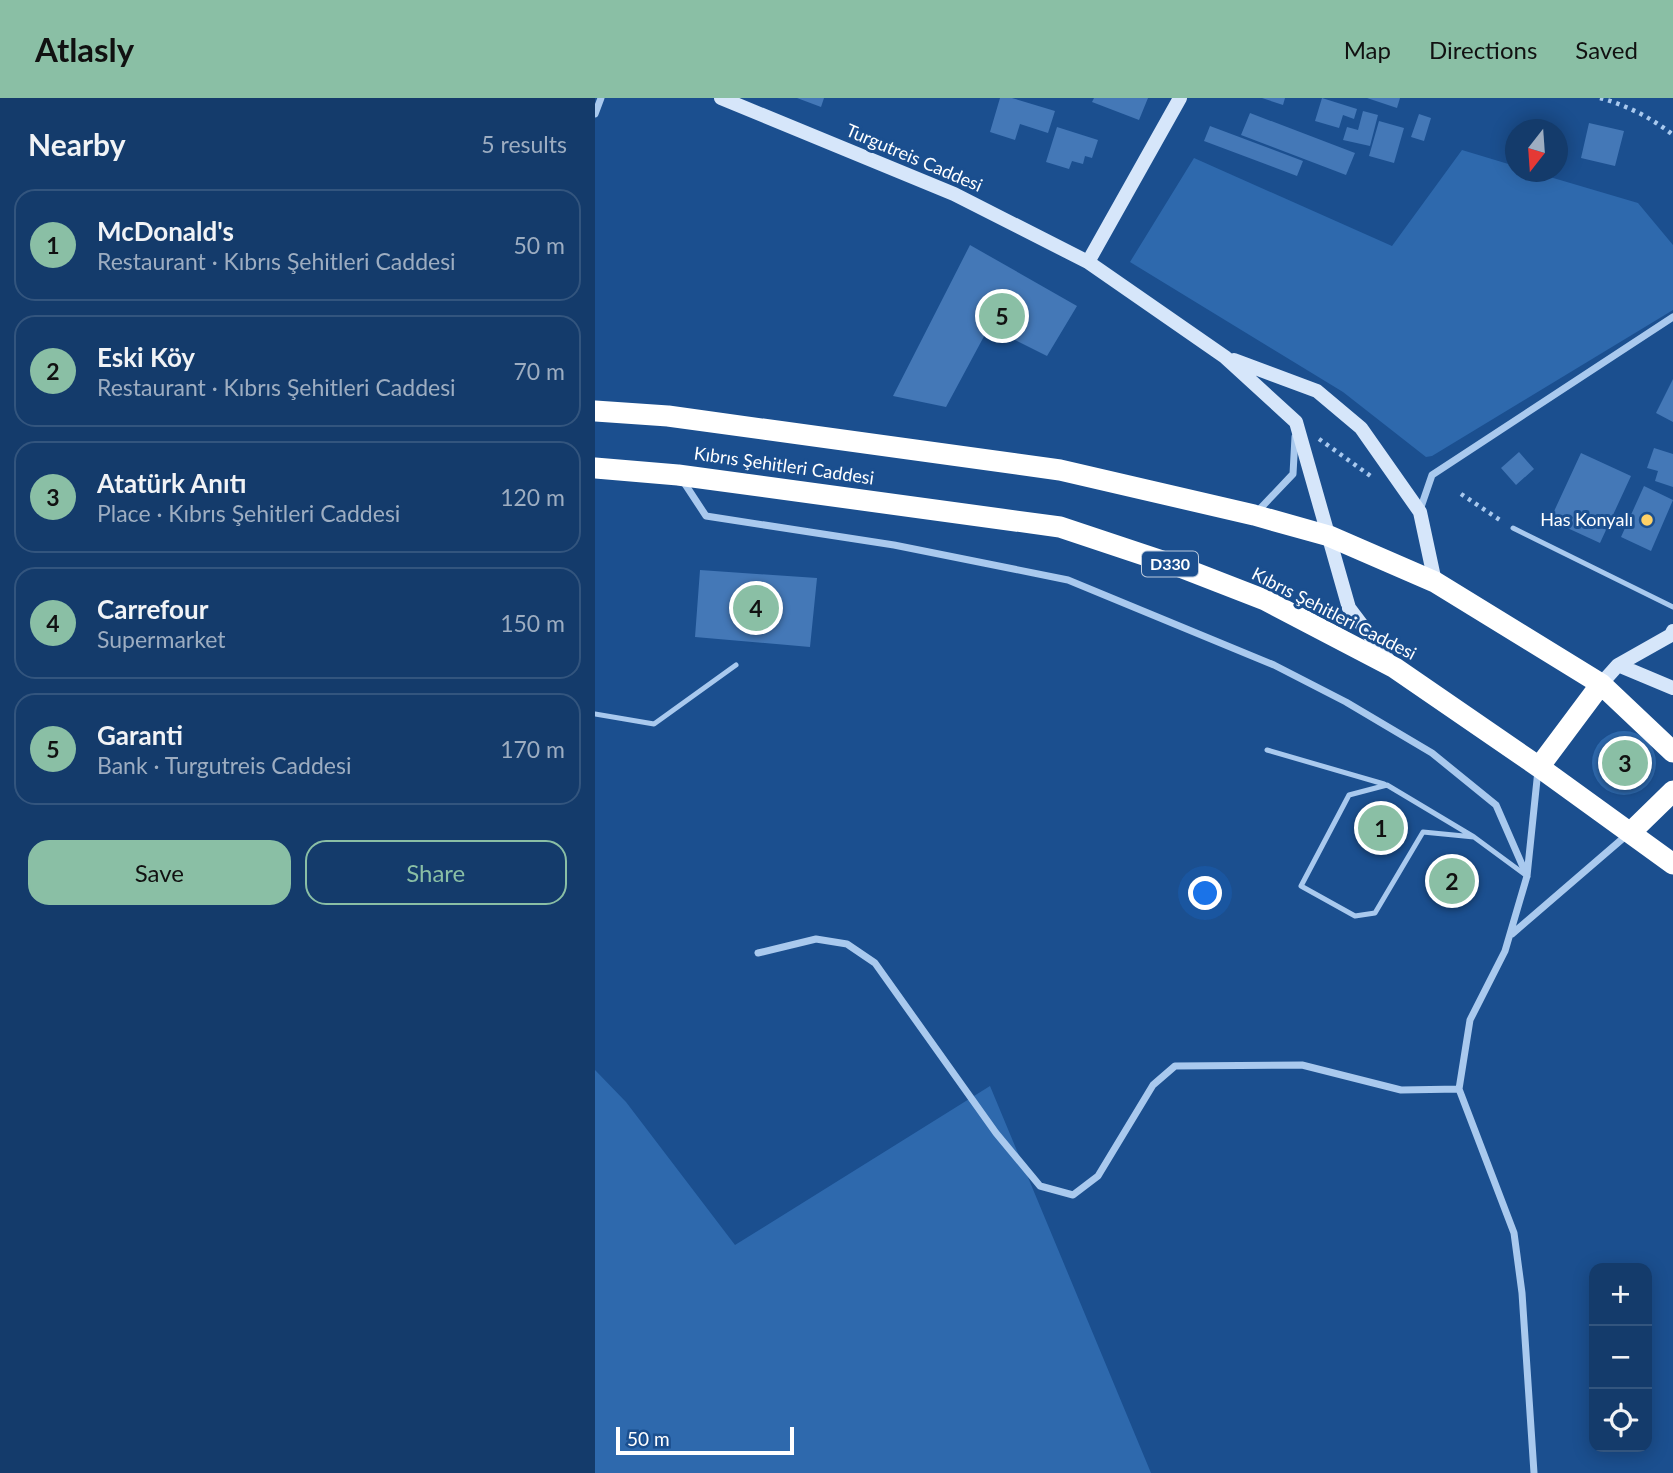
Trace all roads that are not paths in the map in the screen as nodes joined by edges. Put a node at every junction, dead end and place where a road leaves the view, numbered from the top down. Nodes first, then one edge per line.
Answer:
1 (601, 98) edge
2 (721, 98) edge
3 (1180, 98) edge
4 (595, 114) edge
5 (1088, 262) junction
6 (1673, 317) edge
7 (1225, 357) junction
8 (595, 411) edge
9 (1296, 422) junction
10 (595, 468) edge
11 (678, 475) junction
12 (1420, 512) junction
13 (1254, 515) junction
14 (1513, 528) road end
15 (1329, 536) junction
16 (1435, 582) junction
17 (1673, 607) edge
18 (1673, 631) edge
19 (736, 665) dead end
20 (1618, 666) junction
21 (1395, 668) junction
22 (1601, 684) junction
23 (1673, 688) edge
24 (595, 714) edge
25 (1267, 750) dead end
26 (1673, 752) edge
27 (1539, 767) junction
28 (1387, 785) junction
29 (1673, 791) edge
30 (1630, 833) junction
31 (1474, 837) junction
32 (1673, 864) edge
33 (1527, 876) junction
34 (1511, 934) junction
35 (758, 953) dead end
36 (1459, 1090) junction
37 (1534, 1473) edge

1 - 4 street
2 - 5 main road, Turgutreis Caddesi
3 - 5 main road
5 - 7 main road, Turgutreis Caddesi
6 - 12 street
7 - 9 main road
7 - 12 main road
8 - 13 highway, Kıbrıs Şehitleri Caddesi
9 - 13 street
9 - 15 main road
10 - 11 highway, Kıbrıs Şehitleri Caddesi / D330
11 - 21 highway, Kıbrıs Şehitleri Caddesi / D330
11 - 33 street
12 - 16 main road
13 - 15 highway, Kıbrıs Şehitleri Caddesi
14 - 17 lane
15 - 16 highway, Kıbrıs Şehitleri Caddesi
15 - 21 main road
16 - 22 highway, Kıbrıs Şehitleri Caddesi
18 - 20 main road
19 - 24 lane
20 - 22 main road
20 - 23 main road
21 - 27 highway, Kıbrıs Şehitleri Caddesi / D330
22 - 26 highway, Kıbrıs Şehitleri Caddesi
22 - 27 highway
25 - 28 lane
27 - 30 highway, Kıbrıs Şehitleri Caddesi / D330
27 - 33 street
28 - 31 lane
28 - 31 lane
29 - 30 highway
30 - 32 highway, Kıbrıs Şehitleri Caddesi / D330
30 - 34 street
31 - 33 lane
33 - 34 street
34 - 36 street
35 - 36 street
36 - 37 street

